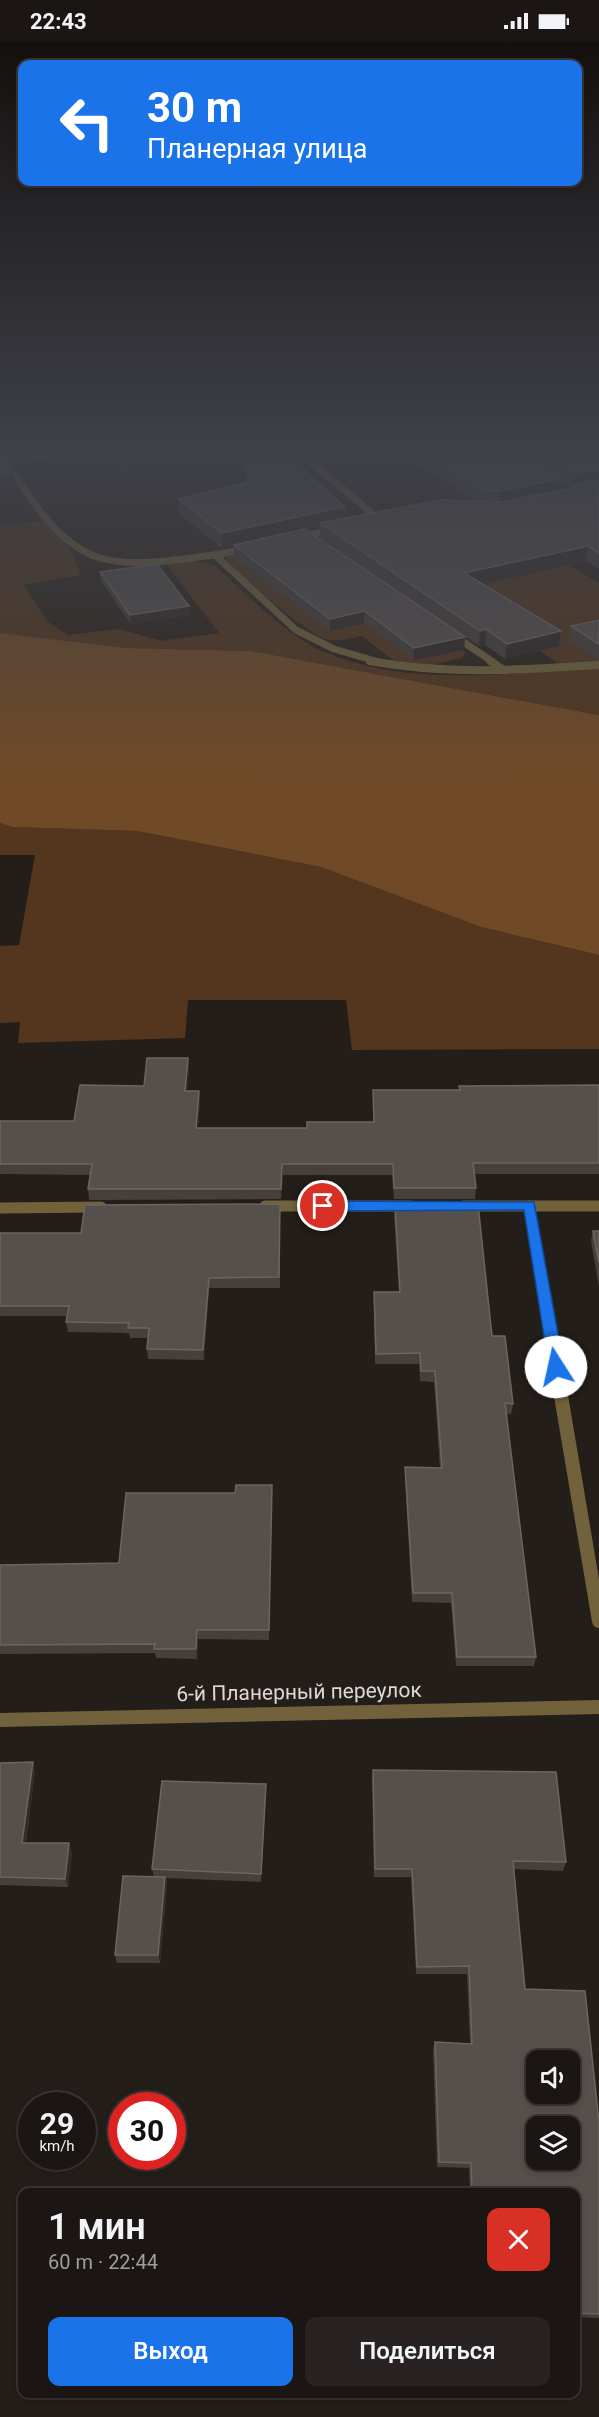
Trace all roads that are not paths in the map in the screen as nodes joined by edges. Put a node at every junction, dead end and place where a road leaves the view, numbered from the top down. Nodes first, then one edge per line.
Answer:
1 (118, 559) edge
2 (161, 559) edge
3 (219, 559) edge
4 (445, 629) edge
5 (599, 665) edge
6 (504, 670) junction
7 (252, 1206) edge
8 (426, 1206) edge
9 (449, 1206) edge
10 (530, 1206) junction
11 (599, 1206) edge
12 (108, 1207) edge
13 (0, 1208) edge
14 (599, 1621) edge
15 (599, 1707) edge
16 (0, 1720) edge

1 - 2 street
3 - 6 street
4 - 6 street
5 - 6 street
7 - 8 street
9 - 10 street
10 - 11 street
10 - 14 street
12 - 13 street
15 - 16 street, 6-й Планерный переулок

